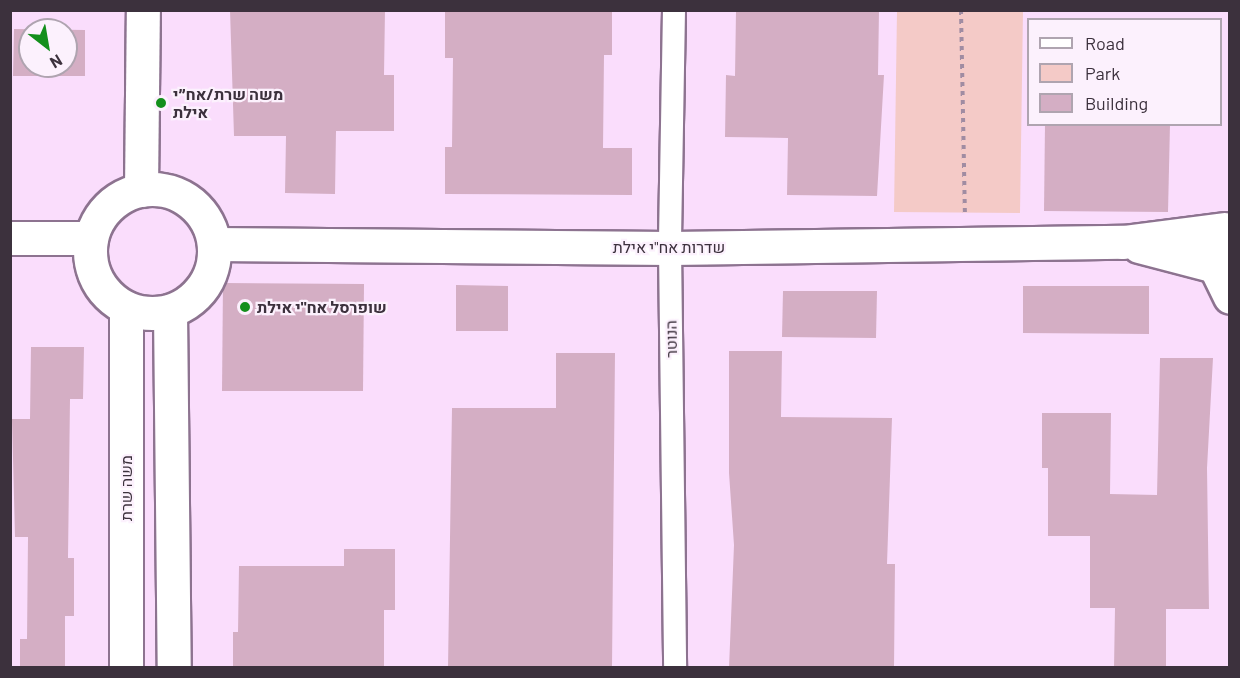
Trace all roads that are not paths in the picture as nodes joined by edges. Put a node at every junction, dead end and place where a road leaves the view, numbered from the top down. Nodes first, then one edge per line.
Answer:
1 (143, 10) edge
2 (674, 10) edge
3 (141, 190) junction
4 (1227, 226) edge
5 (10, 238) edge
6 (91, 238) junction
7 (1123, 242) junction
8 (214, 244) junction
9 (670, 248) junction
10 (1215, 266) junction
11 (1230, 297) edge
12 (126, 308) junction
13 (170, 311) junction
14 (126, 668) edge
15 (174, 668) edge
16 (675, 668) edge

1 - 3 main road
2 - 9 street, הנוטר
3 - 6 main road
3 - 8 main road
4 - 7 main road, שדרות אח"י אילת
4 - 10 main road
5 - 6 main road
6 - 12 main road
7 - 9 main road, שדרות אח"י אילת
7 - 10 main road, שדרות אח"י אילת
8 - 9 main road, שדרות אח"י אילת
8 - 13 main road
9 - 16 street, הנוטר
10 - 11 main road
12 - 13 main road
12 - 14 main road, משה שרת
13 - 15 main road

